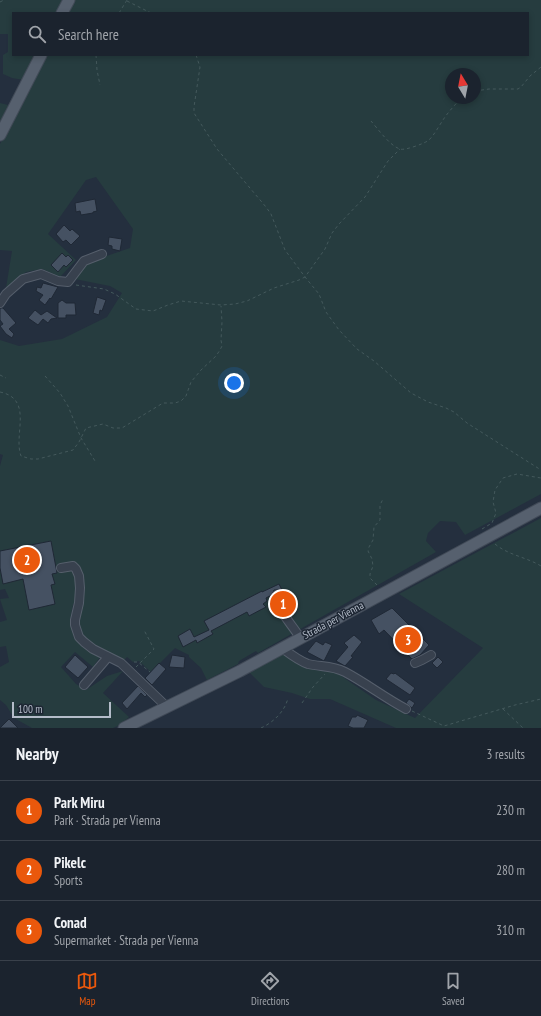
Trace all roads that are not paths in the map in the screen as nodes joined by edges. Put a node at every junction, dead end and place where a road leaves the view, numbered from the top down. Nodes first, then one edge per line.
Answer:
1 (69, 0) edge
2 (63, 12) edge
3 (40, 56) edge
4 (0, 135) edge
5 (102, 254) dead end
6 (0, 303) edge
7 (541, 508) edge
8 (61, 568) dead end
9 (277, 595) dead end
10 (300, 638) junction
11 (282, 648) junction
12 (431, 655) dead end
13 (108, 657) junction
14 (415, 663) dead end
15 (84, 685) dead end
16 (168, 707) junction
17 (406, 709) road end
18 (125, 728) edge

1 - 2 main road
3 - 4 main road
5 - 6 street
7 - 10 main road, Strada per Vienna
8 - 13 street
9 - 10 street
10 - 11 main road, Strada per Vienna
11 - 16 main road, Strada per Vienna
11 - 17 street
12 - 14 street
13 - 15 street
13 - 16 street
16 - 18 main road, Strada per Vienna

